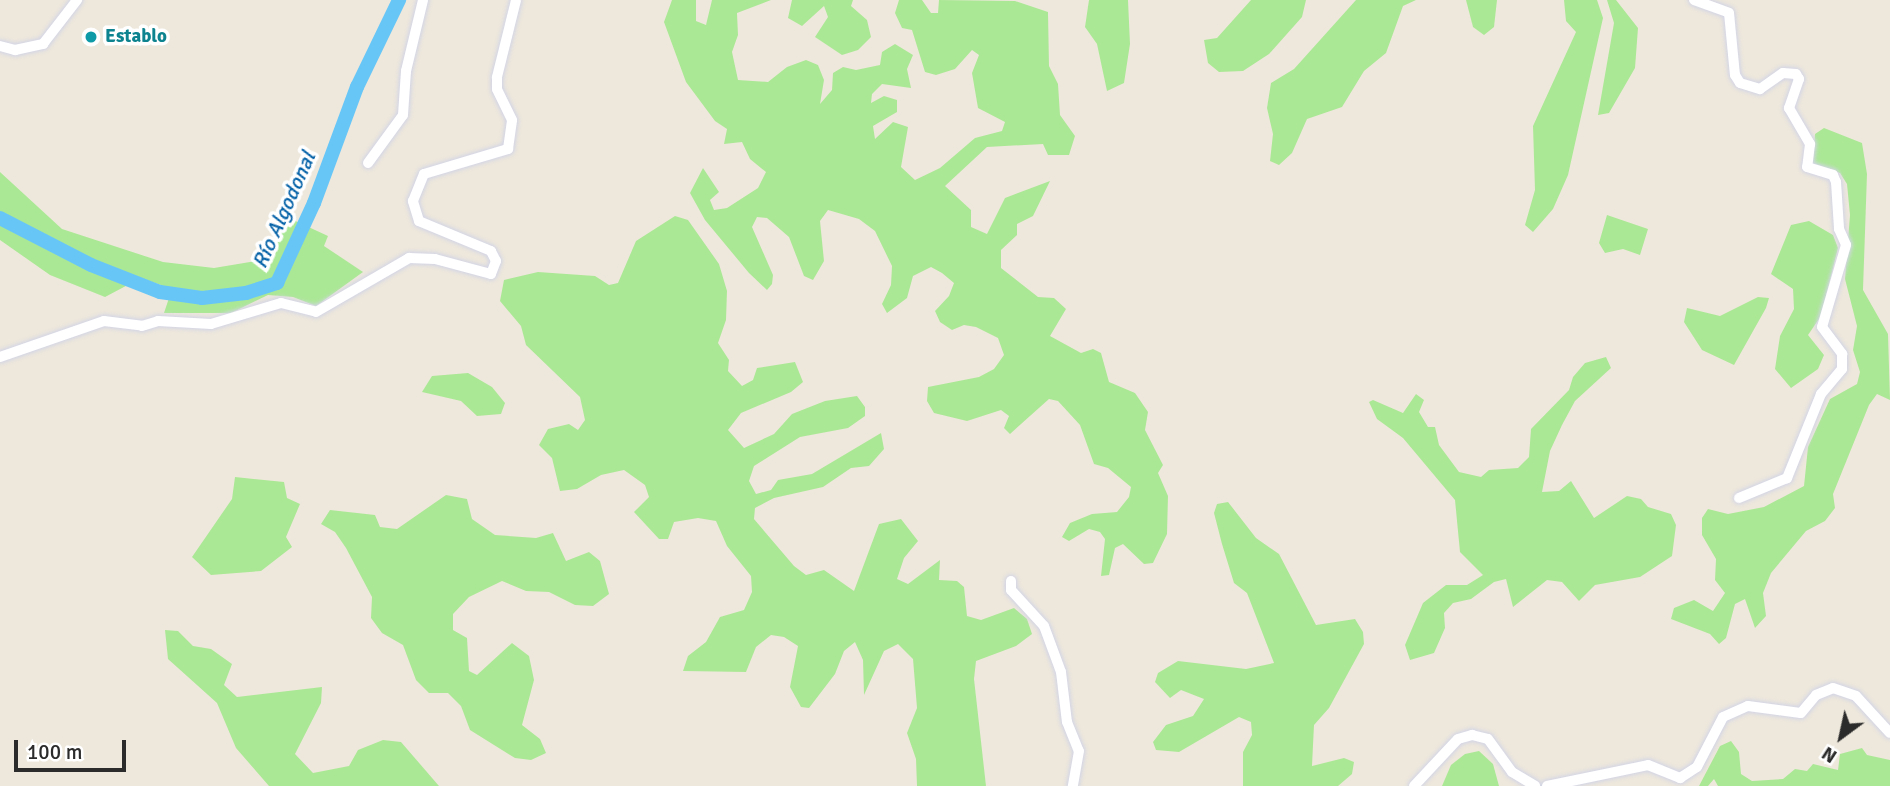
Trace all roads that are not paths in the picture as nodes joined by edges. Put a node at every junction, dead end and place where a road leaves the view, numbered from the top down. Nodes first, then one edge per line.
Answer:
1 (70, 0) edge
2 (77, 0) edge
3 (424, 0) edge
4 (516, 0) edge
5 (1694, 0) edge
6 (4, 49) edge
7 (368, 163) dead end
8 (0, 357) edge
9 (1739, 498) dead end
10 (1011, 581) dead end
11 (1890, 733) edge
12 (1073, 786) edge
13 (1414, 786) edge
14 (1535, 786) edge
15 (1547, 786) edge

1 - 6 street
2 - 6 street
3 - 7 street
4 - 8 street
5 - 9 street
10 - 12 street
11 - 15 street
13 - 14 street

